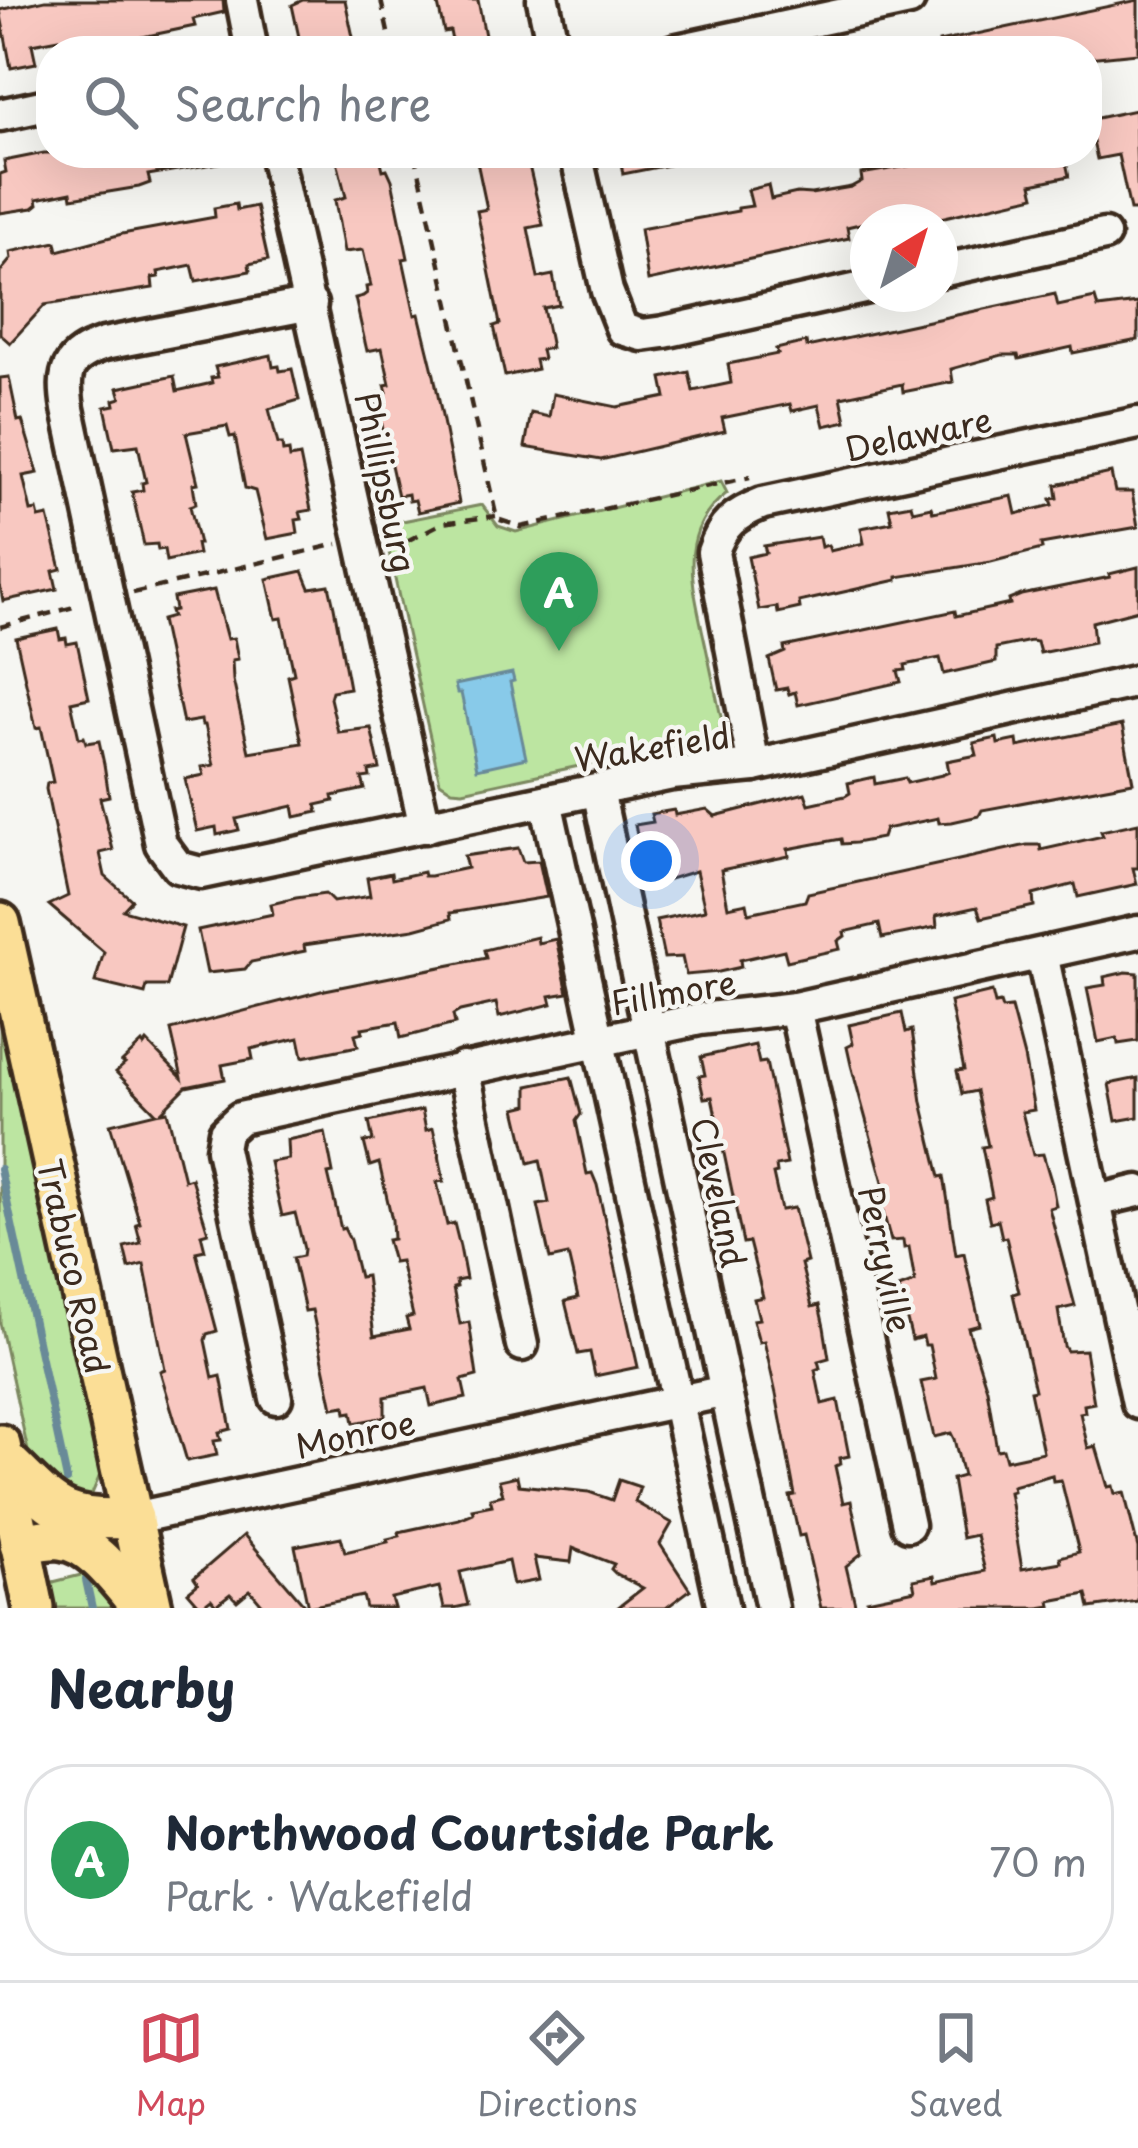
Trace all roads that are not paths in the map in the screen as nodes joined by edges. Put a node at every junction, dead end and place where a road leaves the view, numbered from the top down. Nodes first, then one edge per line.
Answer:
1 (242, 0) edge
2 (543, 0) edge
3 (909, 0) edge
4 (249, 36) edge
5 (551, 36) edge
6 (742, 36) edge
7 (36, 107) edge
8 (0, 115) edge
9 (279, 168) edge
10 (580, 168) edge
11 (1104, 235) dead end
12 (958, 267) edge
13 (850, 291) edge
14 (311, 304) junction
15 (1138, 423) edge
16 (1138, 681) edge
17 (754, 766) junction
18 (598, 790) junction
19 (546, 801) junction
20 (425, 827) junction
21 (0, 923) edge
22 (1138, 932) edge
23 (1042, 954) junction
24 (795, 1009) junction
25 (649, 1030) junction
26 (599, 1040) junction
27 (464, 1068) junction
28 (1138, 1191) edge
29 (1096, 1201) junction
30 (522, 1345) dead end
31 (726, 1391) junction
32 (276, 1398) dead end
33 (677, 1401) junction
34 (1138, 1403) edge
35 (1, 1451) edge
36 (133, 1518) junction
37 (908, 1525) dead end
38 (10, 1546) edge
39 (34, 1608) edge
40 (142, 1608) edge
41 (152, 1608) edge
42 (722, 1608) edge
43 (772, 1608) edge

1 - 4 street
2 - 5 street
3 - 6 street
7 - 8 street
9 - 14 street, Phillipsburg
10 - 13 street
11 - 12 street
14 - 20 street, Phillipsburg
14 - 20 street, Wakefield
15 - 17 street, Delaware
16 - 17 street, Wakefield
17 - 18 street, Wakefield
18 - 19 street, Wakefield
18 - 25 street, Cleveland
19 - 20 street, Wakefield
19 - 26 street
21 - 36 main road, Trabuco Road
22 - 23 street, Fillmore
23 - 24 street, Fillmore
23 - 29 street
24 - 25 street, Fillmore
24 - 37 street, Perryville
25 - 26 street, Fillmore
25 - 31 street, Cleveland
26 - 27 street, Fillmore
26 - 33 street
27 - 30 street
27 - 32 street, Fillmore
28 - 29 street
29 - 34 street
31 - 33 street, Monroe
31 - 43 street, Cleveland
33 - 36 street, Monroe
33 - 42 street
35 - 36 main road
35 - 38 main road
36 - 38 street, Monroe
36 - 41 main road, Trabuco Road
38 - 39 main road
38 - 40 main road

